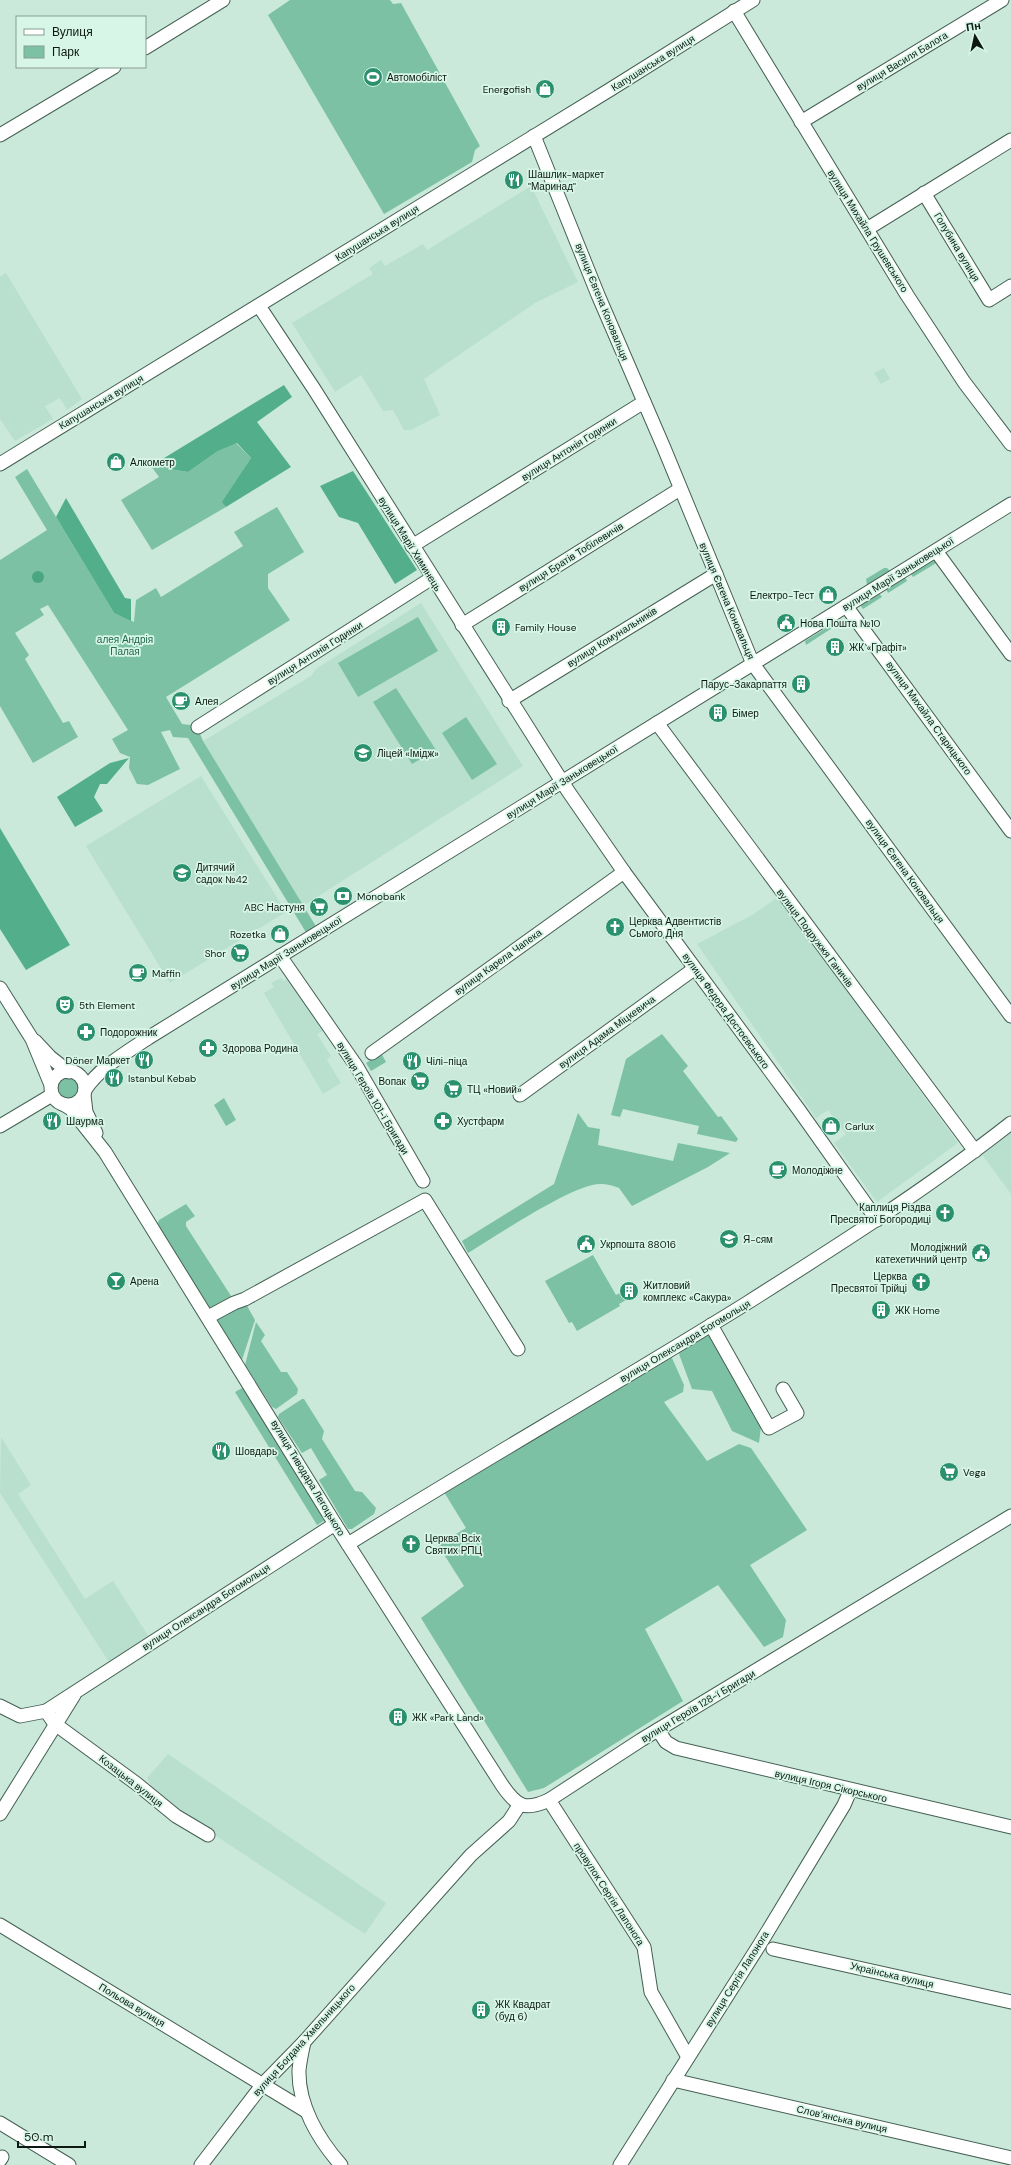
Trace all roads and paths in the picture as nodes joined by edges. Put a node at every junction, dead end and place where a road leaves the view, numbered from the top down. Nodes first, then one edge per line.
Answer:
1 (223, 0) edge
2 (753, 0) edge
3 (1002, 0) edge
4 (734, 11) junction
5 (146, 47) edge
6 (112, 68) edge
7 (801, 122) junction
8 (0, 136) edge
9 (534, 136) junction
10 (1011, 140) edge
11 (924, 193) junction
12 (867, 229) junction
13 (1011, 286) edge
14 (258, 306) junction
15 (644, 402) junction
16 (1011, 444) edge
17 (0, 464) edge
18 (680, 489) junction
19 (1011, 504) edge
20 (412, 546) junction
21 (936, 551) junction
22 (716, 574) junction
23 (432, 578) junction
24 (846, 606) junction
25 (462, 625) junction
26 (1011, 654) edge
27 (753, 664) junction
28 (509, 700) junction
29 (657, 723) junction
30 (198, 727) dead end
31 (562, 782) junction
32 (1011, 831) edge
33 (624, 872) junction
34 (280, 956) junction
35 (694, 969) junction
36 (0, 988) edge
37 (1011, 1016) edge
38 (32, 1038) junction
39 (372, 1053) dead end
40 (113, 1061) junction
41 (72, 1072) junction
42 (52, 1090) junction
43 (85, 1093) junction
44 (520, 1095) dead end
45 (63, 1104) junction
46 (1011, 1123) edge
47 (0, 1126) edge
48 (102, 1148) junction
49 (975, 1151) junction
50 (423, 1181) dead end
51 (877, 1220) junction
52 (208, 1317) junction
53 (711, 1325) junction
54 (518, 1349) dead end
55 (783, 1389) dead end
56 (1011, 1516) edge
57 (336, 1524) junction
58 (348, 1544) junction
59 (77, 1690) junction
60 (0, 1706) edge
61 (46, 1711) junction
62 (55, 1724) junction
63 (658, 1730) junction
64 (850, 1791) junction
65 (549, 1800) junction
66 (520, 1804) junction
67 (0, 1814) edge
68 (1011, 1827) edge
69 (208, 1835) dead end
70 (0, 1926) edge
71 (773, 1949) dead end
72 (1011, 2002) edge
73 (304, 2042) junction
74 (688, 2057) junction
75 (673, 2080) junction
76 (263, 2084) junction
77 (306, 2111) junction
78 (0, 2123) edge
79 (1011, 2158) edge
80 (69, 2165) edge
81 (201, 2165) edge
82 (341, 2165) edge
83 (620, 2165) edge

1 - 5 street
2 - 4 street, Капушанська вулиця
3 - 7 street, вулиця Василя Балога
4 - 7 street, вулиця Михайла Грушевського
4 - 9 street, Капушанська вулиця
6 - 8 street
7 - 12 street, вулиця Михайла Грушевського
9 - 14 street, Капушанська вулиця
9 - 15 street, вулиця Євгена Коновальця
10 - 11 street
11 - 12 street
11 - 13 street, Голубина вулиця
12 - 16 street, вулиця Михайла Грушевського
14 - 17 street, Капушанська вулиця
14 - 20 street, вулиця Марії Химинець
15 - 18 street, вулиця Євгена Коновальця
15 - 20 street, вулиця Антонія Годинки
18 - 22 street, вулиця Євгена Коновальця
18 - 25 street, вулиця Братів Тобілевичів
19 - 21 street, вулиця Марії Заньковецької
20 - 23 street, вулиця Марії Химинець
21 - 24 street, вулиця Марії Заньковецької
21 - 26 street
22 - 27 street, вулиця Євгена Коновальця
22 - 28 street, вулиця Комунальників
23 - 25 street, вулиця Марії Химинець
23 - 30 street, вулиця Антонія Годинки
24 - 27 street, вулиця Марії Заньковецької
24 - 32 street, вулиця Михайла Старицького
25 - 28 street, вулиця Марії Химинець
27 - 29 street, вулиця Марії Заньковецької
27 - 37 street, вулиця Євгена Коновальця
28 - 31 street, вулиця Марії Химинець
29 - 31 street, вулиця Марії Заньковецької
29 - 49 street, вулиця Подружжя Ганичів
31 - 33 street, вулиця Федора Достоєвського
31 - 34 street, вулиця Марії Заньковецької
33 - 35 street, вулиця Федора Достоєвського
33 - 39 street, вулиця Карела Чапека
34 - 40 street, вулиця Марії Заньковецької
34 - 50 street, вулиця Героїв 101-ї Бригади
35 - 44 street, вулиця Адама Міцкевича
35 - 51 street, вулиця Федора Достоєвського
36 - 38 street
38 - 41 street
38 - 42 street
40 - 41 street, вулиця Марії Заньковецької
40 - 43 street, вулиця Марії Заньковецької
41 - 42 street
41 - 43 street
42 - 45 street
42 - 47 street
43 - 45 street
43 - 48 street, вулиця Тиводара Легоцького
45 - 48 street, вулиця Тиводара Легоцького
46 - 49 street, вулиця Олександра Богомольця
48 - 52 street, вулиця Тиводара Легоцького
49 - 51 street, вулиця Олександра Богомольця
51 - 53 street, вулиця Олександра Богомольця
52 - 54 street
52 - 57 street, вулиця Тиводара Легоцького
53 - 55 street
53 - 58 street, вулиця Олександра Богомольця
56 - 63 street, вулиця Героїв 128-ї Бригади
57 - 58 street, вулиця Тиводара Легоцького
57 - 59 street, вулиця Олександра Богомольця
58 - 66 street, вулиця Тиводара Легоцького
59 - 61 street, вулиця Олександра Богомольця
59 - 62 street
60 - 61 street
61 - 62 street, Козацька вулиця
62 - 67 street
62 - 69 street, Козацька вулиця
63 - 64 street, вулиця Ігоря Сікорського
63 - 65 street, вулиця Героїв 128-ї Бригади
64 - 68 street, вулиця Ігоря Сікорського
64 - 74 street, вулиця Сергія Лапонога
65 - 66 street, вулиця Героїв 128-ї Бригади
65 - 74 street, провулок Сергія Лапонога
66 - 73 street, вулиця Богдана Хмельницького
70 - 76 street, Польова вулиця
71 - 72 street, Українська вулиця
73 - 76 street, вулиця Богдана Хмельницького
73 - 77 street
74 - 75 street, вулиця Сергія Лапонога
75 - 79 street, Словʼянська вулиця
75 - 83 street, вулиця Сергія Лапонога
76 - 77 street, Польова вулиця
76 - 81 street, вулиця Богдана Хмельницького
77 - 82 street
78 - 80 street

